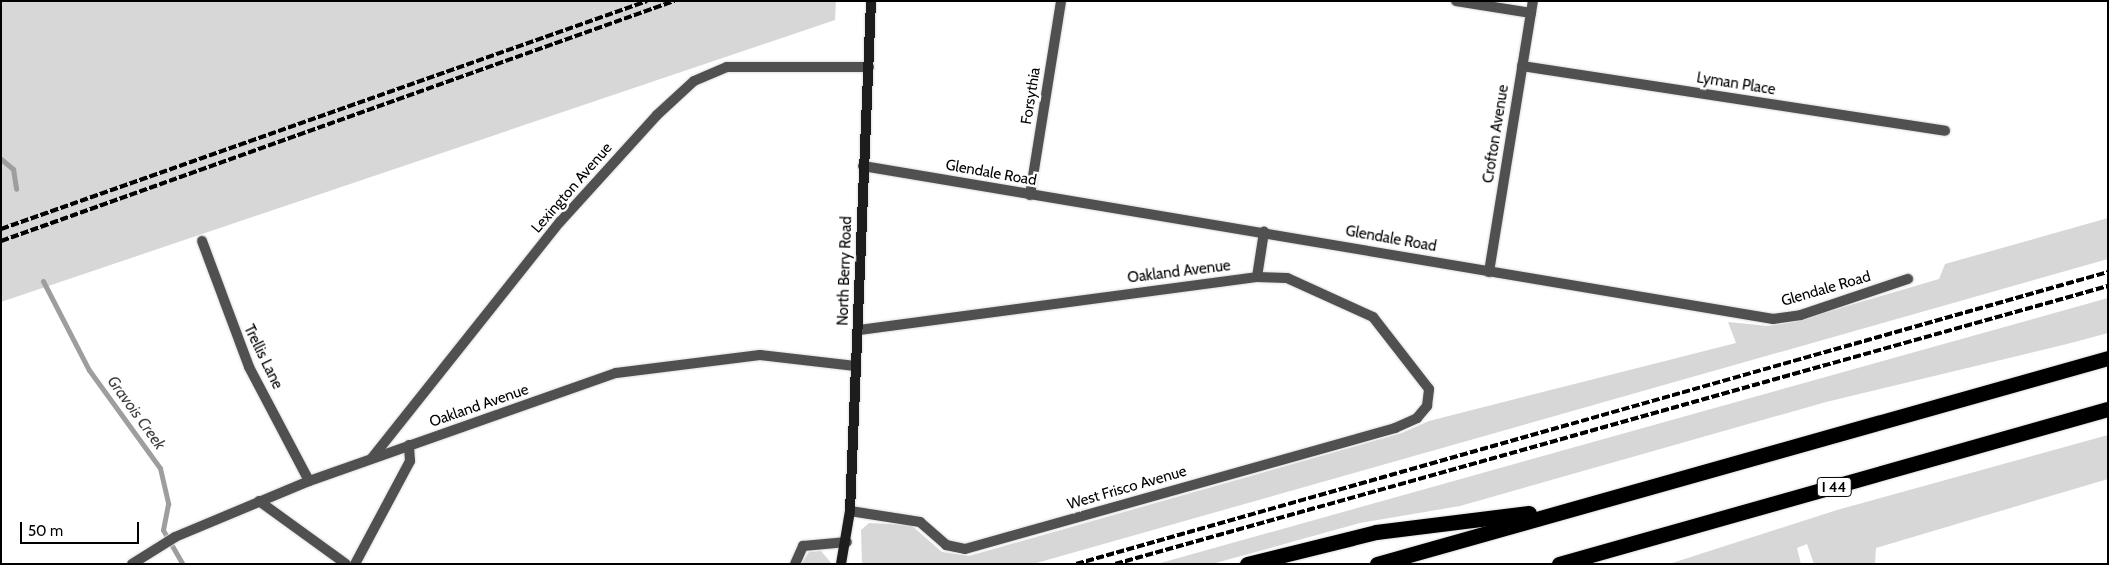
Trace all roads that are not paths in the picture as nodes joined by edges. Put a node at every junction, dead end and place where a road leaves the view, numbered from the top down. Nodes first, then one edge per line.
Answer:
1 (871, 1) edge
2 (1061, 1) edge
3 (1456, 1) edge
4 (1533, 1) edge
5 (1531, 13) junction
6 (1522, 66) junction
7 (869, 67) junction
8 (1944, 132) dead end
9 (863, 166) junction
10 (1030, 195) junction
11 (1264, 232) junction
12 (202, 240) dead end
13 (1489, 272) junction
14 (1257, 277) junction
15 (1908, 279) dead end
16 (859, 330) junction
17 (2108, 358) edge
18 (855, 366) junction
19 (2108, 409) edge
20 (1418, 418) joint
21 (409, 445) junction
22 (370, 460) junction
23 (309, 481) junction
24 (259, 501) junction
25 (1578, 507) junction
26 (850, 511) junction
27 (847, 542) junction
28 (132, 564) edge
29 (346, 564) edge
30 (355, 564) edge
31 (794, 564) edge
32 (841, 564) edge
33 (850, 564) edge
34 (1247, 564) edge
35 (1377, 564) edge
36 (1559, 564) edge

1 - 7 main road, North Berry Road
2 - 10 street, Forsythia
3 - 5 street
4 - 5 street, Crofton Avenue
5 - 6 street, Crofton Avenue
6 - 8 street, Lyman Place
6 - 13 street, Crofton Avenue
7 - 9 main road, North Berry Road
7 - 22 street, Lexington Avenue
9 - 10 street, Glendale Road
9 - 16 main road, North Berry Road
10 - 11 street, Glendale Road
11 - 13 street, Glendale Road
11 - 14 street
12 - 23 street, Trellis Lane
13 - 15 street, Glendale Road
14 - 16 street, Oakland Avenue
14 - 20 street, Oakland Avenue
16 - 18 main road, North Berry Road
17 - 25 highway
18 - 21 street, Oakland Avenue
18 - 26 main road, North Berry Road
19 - 36 highway, I 44
20 - 26 street, West Frisco Avenue
21 - 22 street, Oakland Avenue
21 - 30 street
22 - 23 street, Oakland Avenue
23 - 24 street, Oakland Avenue
24 - 28 street, Oakland Avenue
24 - 29 street
25 - 34 highway
25 - 35 highway
26 - 27 main road, North Berry Road
27 - 31 street
27 - 32 main road, North Berry Road
27 - 33 main road, North Berry Road

